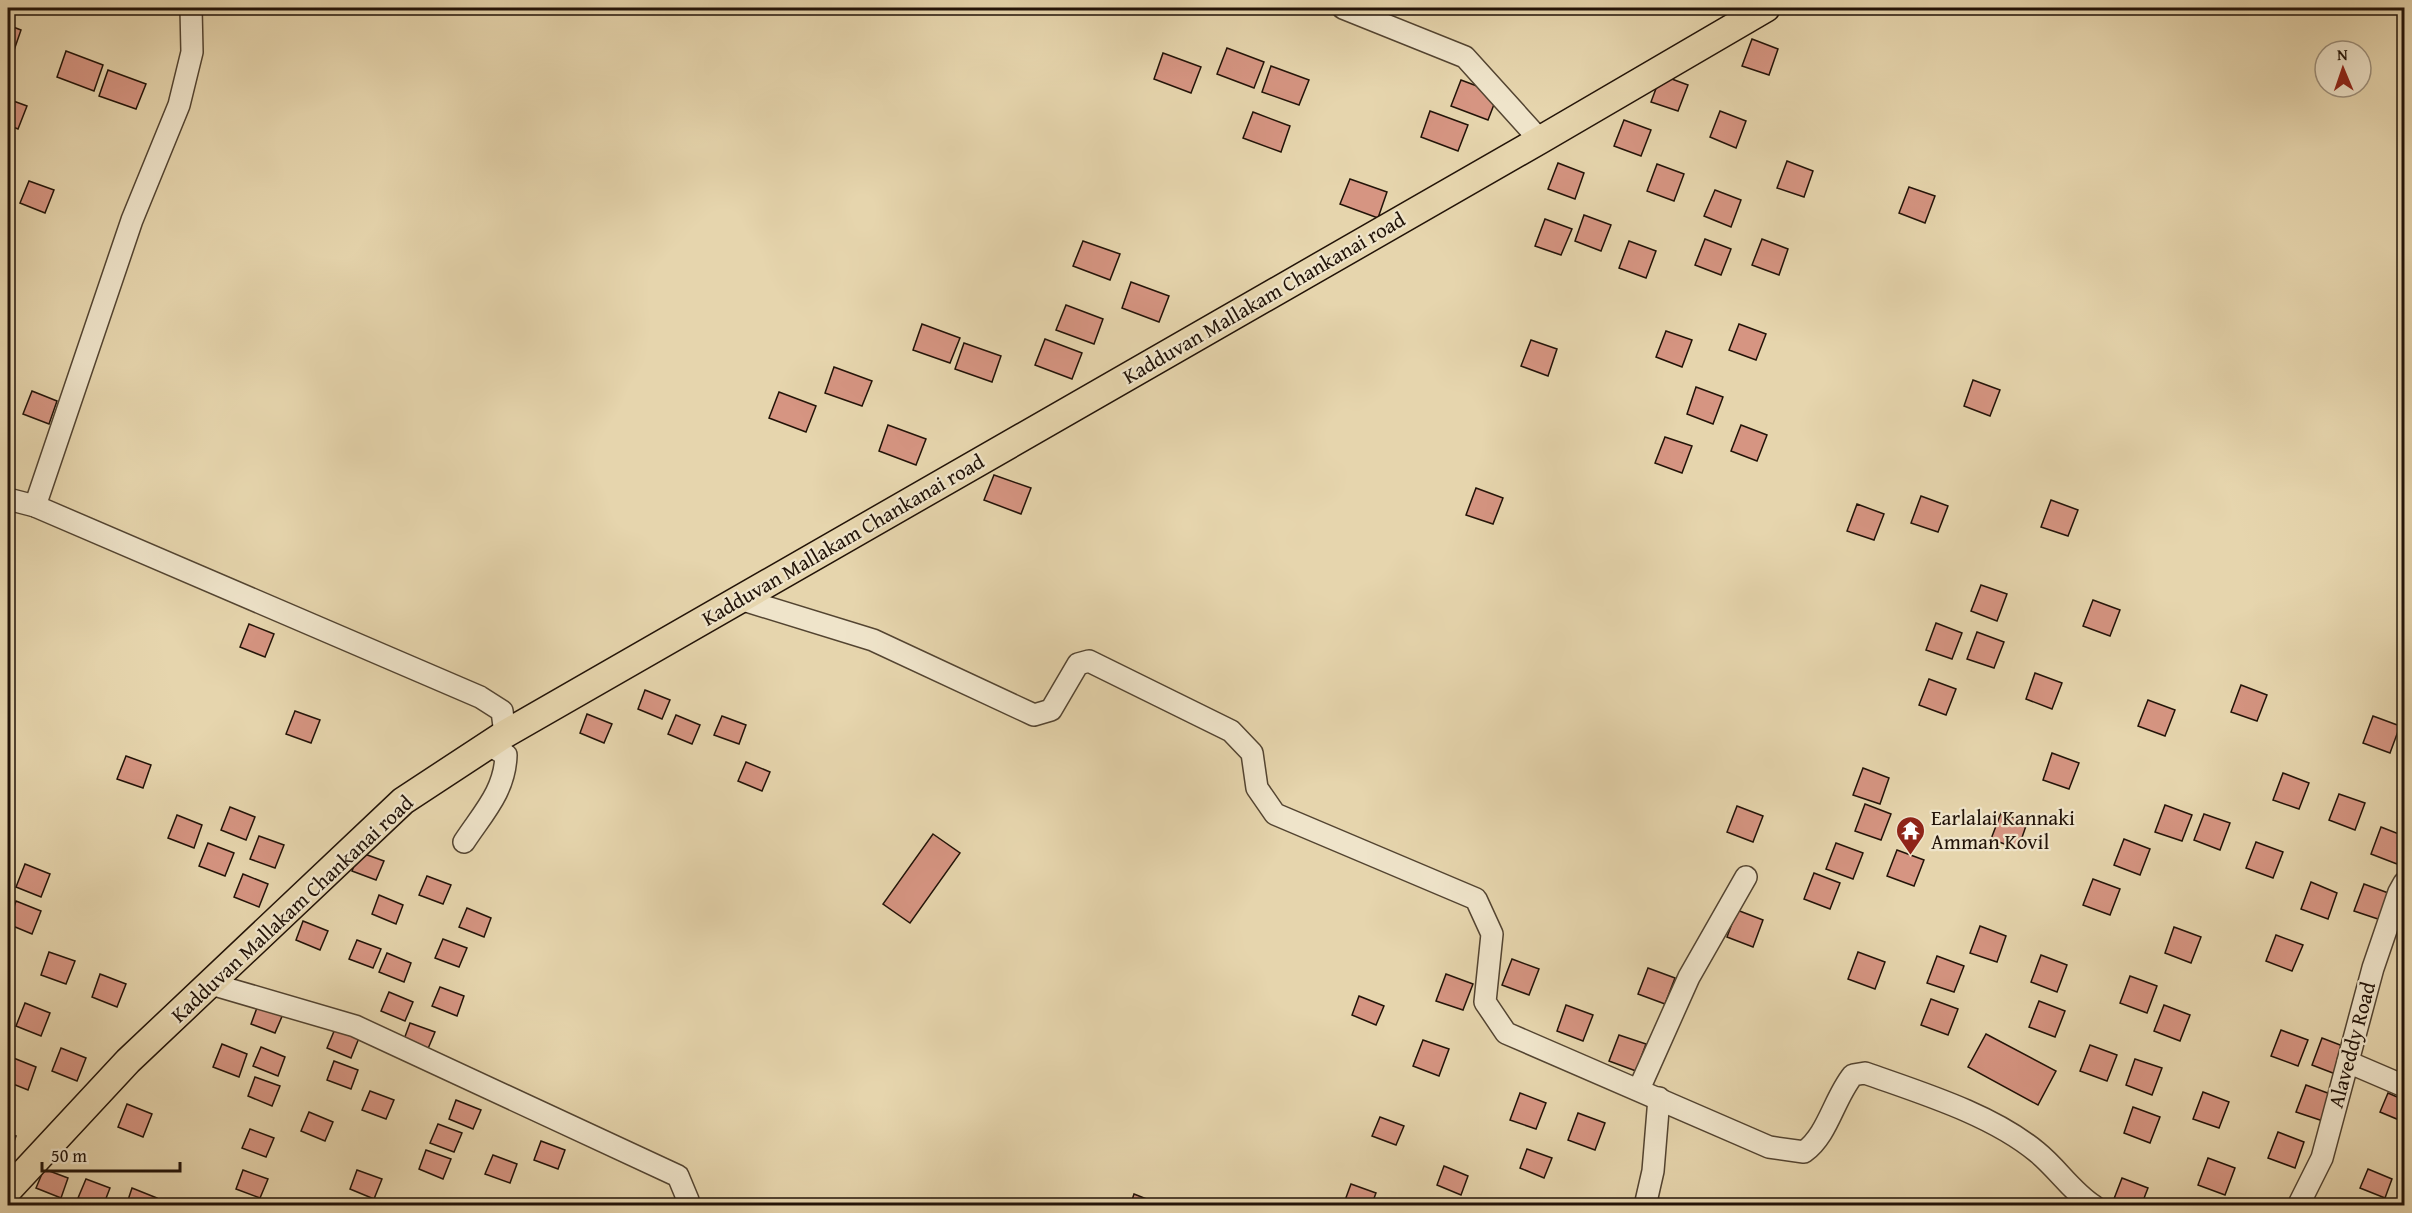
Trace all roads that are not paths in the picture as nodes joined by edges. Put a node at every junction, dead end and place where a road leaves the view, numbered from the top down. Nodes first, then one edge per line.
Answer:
1 (191, 8) edge
2 (1343, 8) edge
3 (1766, 8) edge
4 (1540, 140) junction
5 (8, 499) edge
6 (35, 506) junction
7 (740, 599) junction
8 (497, 740) junction
9 (464, 842) dead end
10 (1746, 877) dead end
11 (2404, 883) edge
12 (211, 984) junction
13 (2348, 1062) junction
14 (2404, 1086) edge
15 (1639, 1089) junction
16 (1659, 1098) junction
17 (8, 1190) edge
18 (686, 1206) edge
19 (1645, 1206) edge
20 (2094, 1206) edge
21 (2298, 1206) edge

1 - 6 street
2 - 4 street
3 - 4 main road, Kadduvan Mallakam Chankanai road
4 - 7 main road, Kadduvan Mallakam Chankanai road
5 - 6 street
6 - 8 street
7 - 8 main road, Kadduvan Mallakam Chankanai road
7 - 15 street
8 - 9 street
8 - 12 main road, Kadduvan Mallakam Chankanai road
10 - 15 street
11 - 13 street, Alaveddy Road
12 - 17 main road, Kadduvan Mallakam Chankanai road
12 - 18 street
13 - 14 street
13 - 21 street, Alaveddy Road
15 - 16 street
16 - 19 street
16 - 20 street

